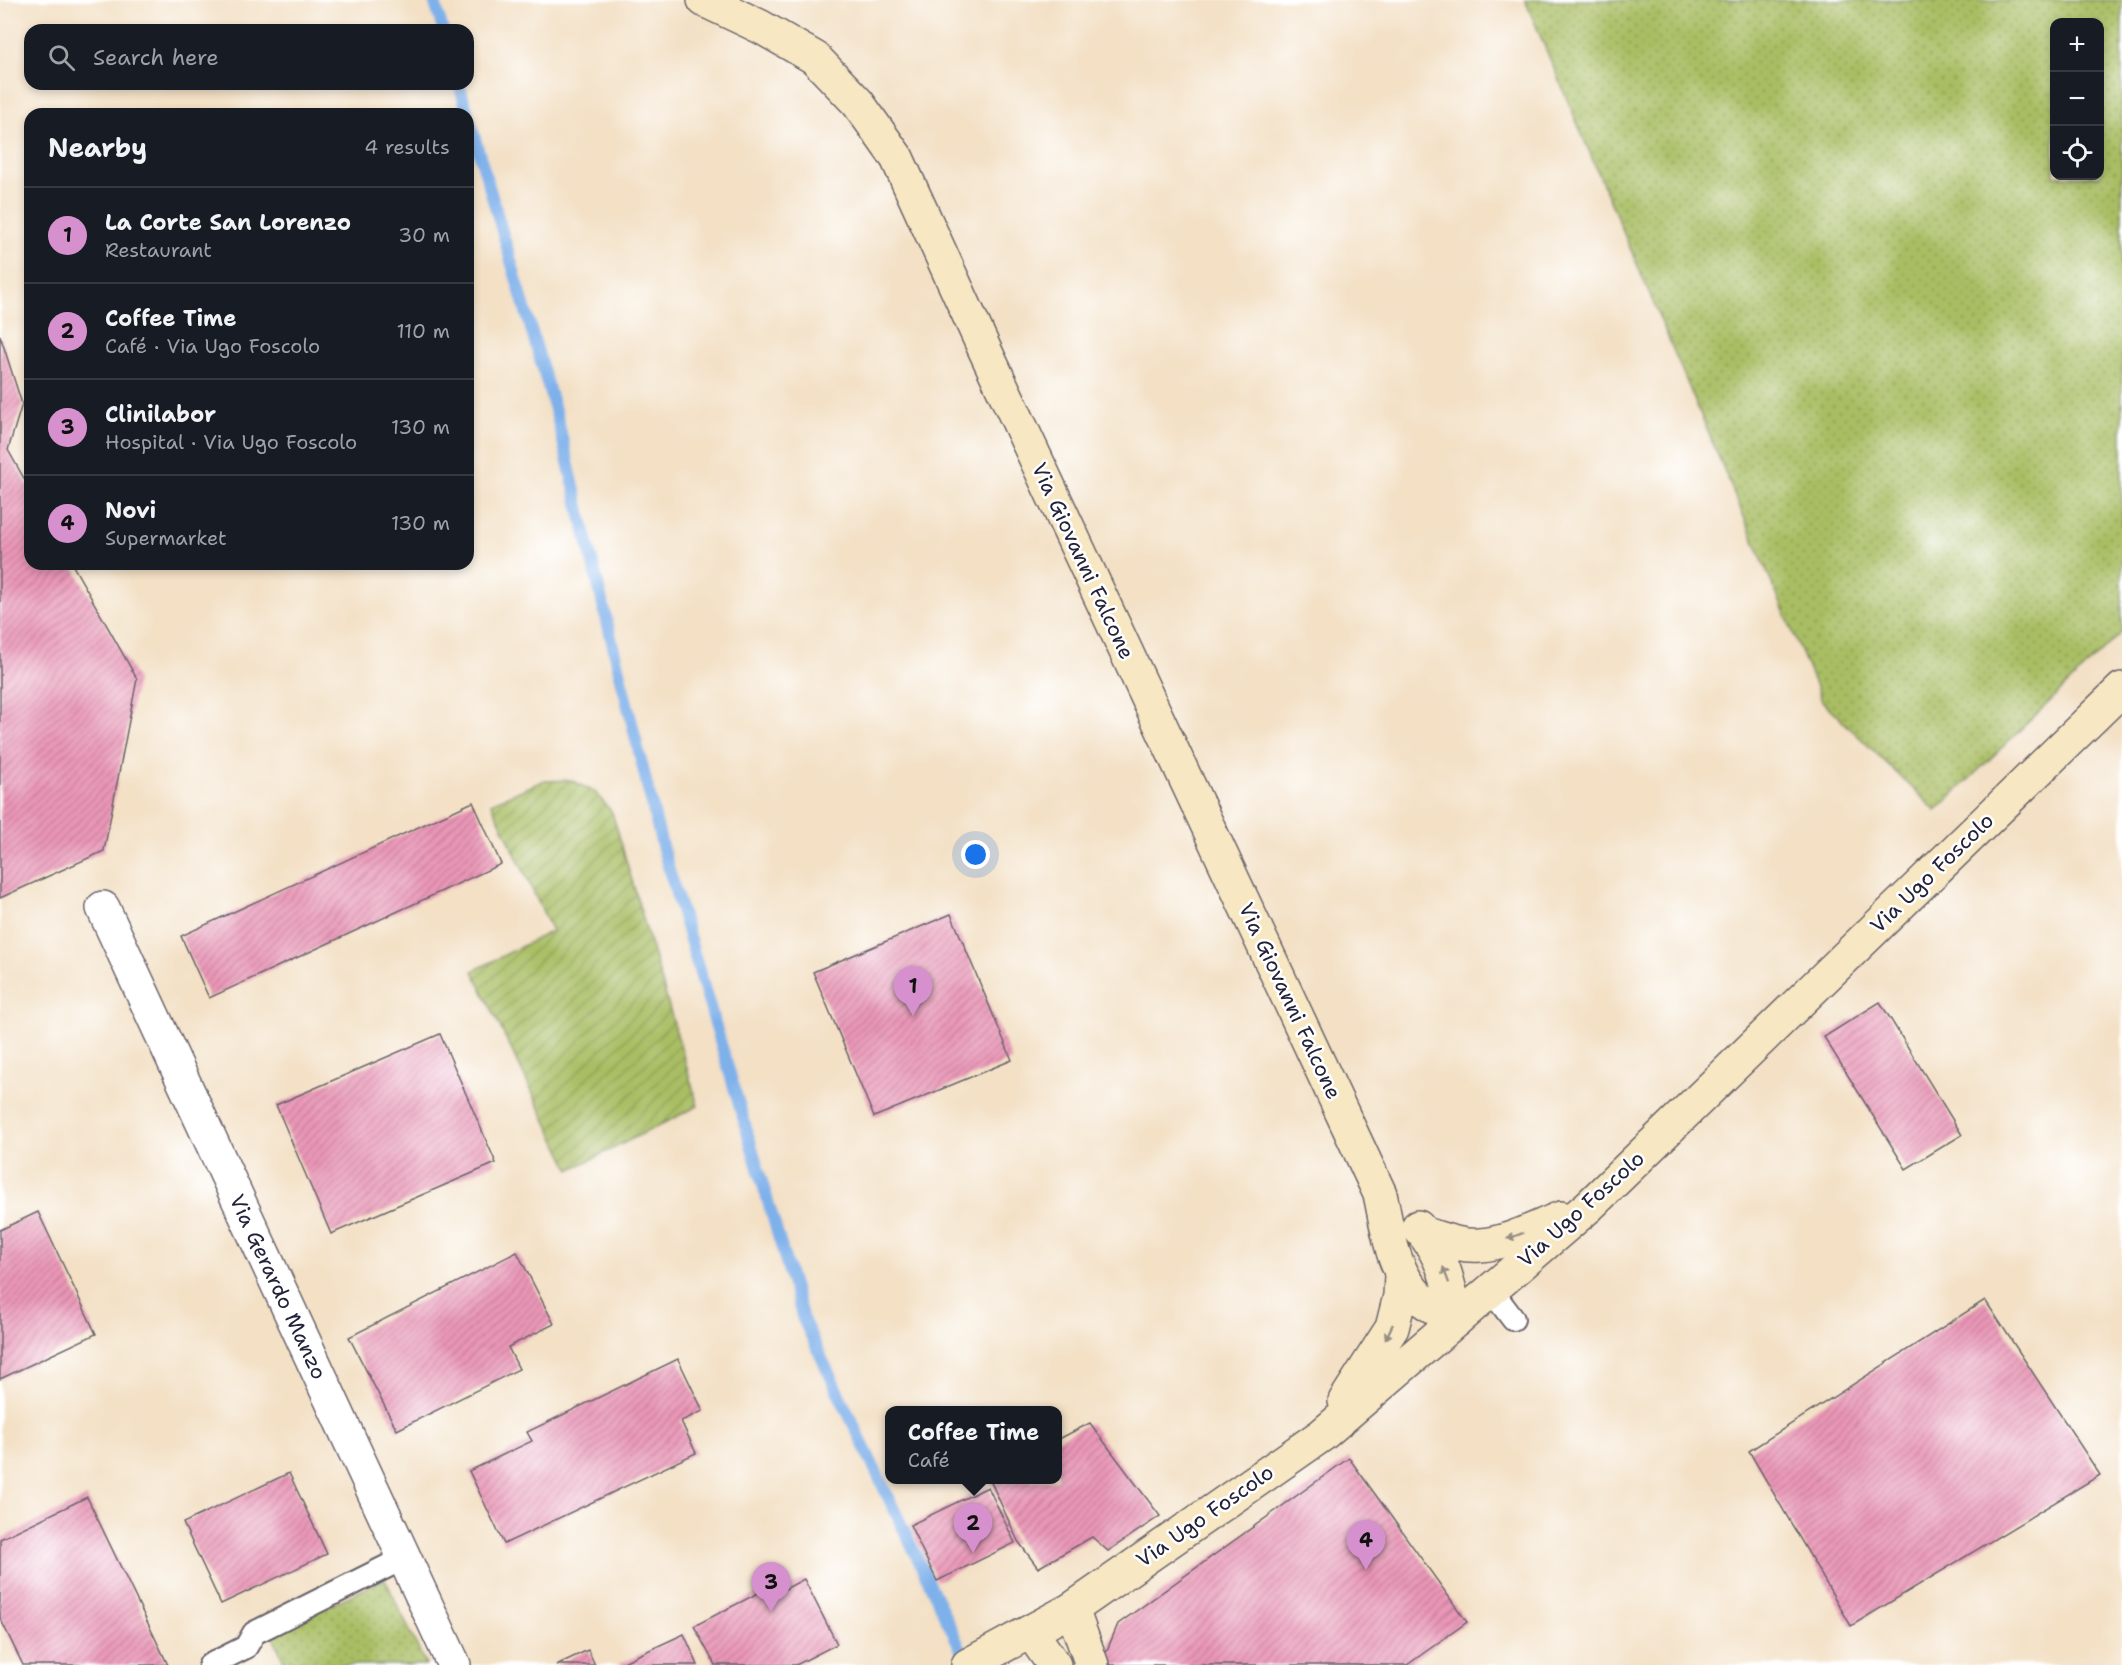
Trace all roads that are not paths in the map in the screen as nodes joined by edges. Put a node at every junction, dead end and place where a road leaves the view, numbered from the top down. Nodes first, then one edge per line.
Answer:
1 (704, 0) edge
2 (2122, 689) edge
3 (103, 908) dead end
4 (1380, 1194) junction
5 (1588, 1206) junction
6 (1425, 1234) junction
7 (1401, 1275) junction
8 (1491, 1290) junction
9 (1513, 1319) dead end
10 (1456, 1320) junction
11 (1322, 1435) junction
12 (404, 1558) junction
13 (1072, 1609) junction
14 (1031, 1632) junction
15 (975, 1662) edge
16 (210, 1665) edge
17 (454, 1665) edge
18 (1054, 1665) edge
19 (1092, 1665) edge

1 - 4 street, Via Giovanni Falcone
2 - 5 street, Via Ugo Foscolo
3 - 12 street, Via Gerardo Manzo
4 - 6 street, Via Giovanni Falcone
4 - 7 street, Via Giovanni Falcone
5 -> 6 street, Via Giovanni Falcone
5 - 8 street, Via Ugo Foscolo
10 -> 6 street, Via Giovanni Falcone
7 - 10 street, Via Giovanni Falcone
7 -> 11 street, Via Giovanni Falcone
8 - 9 lane
8 - 10 street, Via Ugo Foscolo
10 - 11 street, Via Ugo Foscolo
11 - 13 street, Via Ugo Foscolo
12 - 16 lane
12 - 17 street, Via Gerardo Manzo
13 - 14 street, Via Ugo Foscolo
13 - 19 street
14 - 15 street, Via Ugo Foscolo
14 - 18 street

